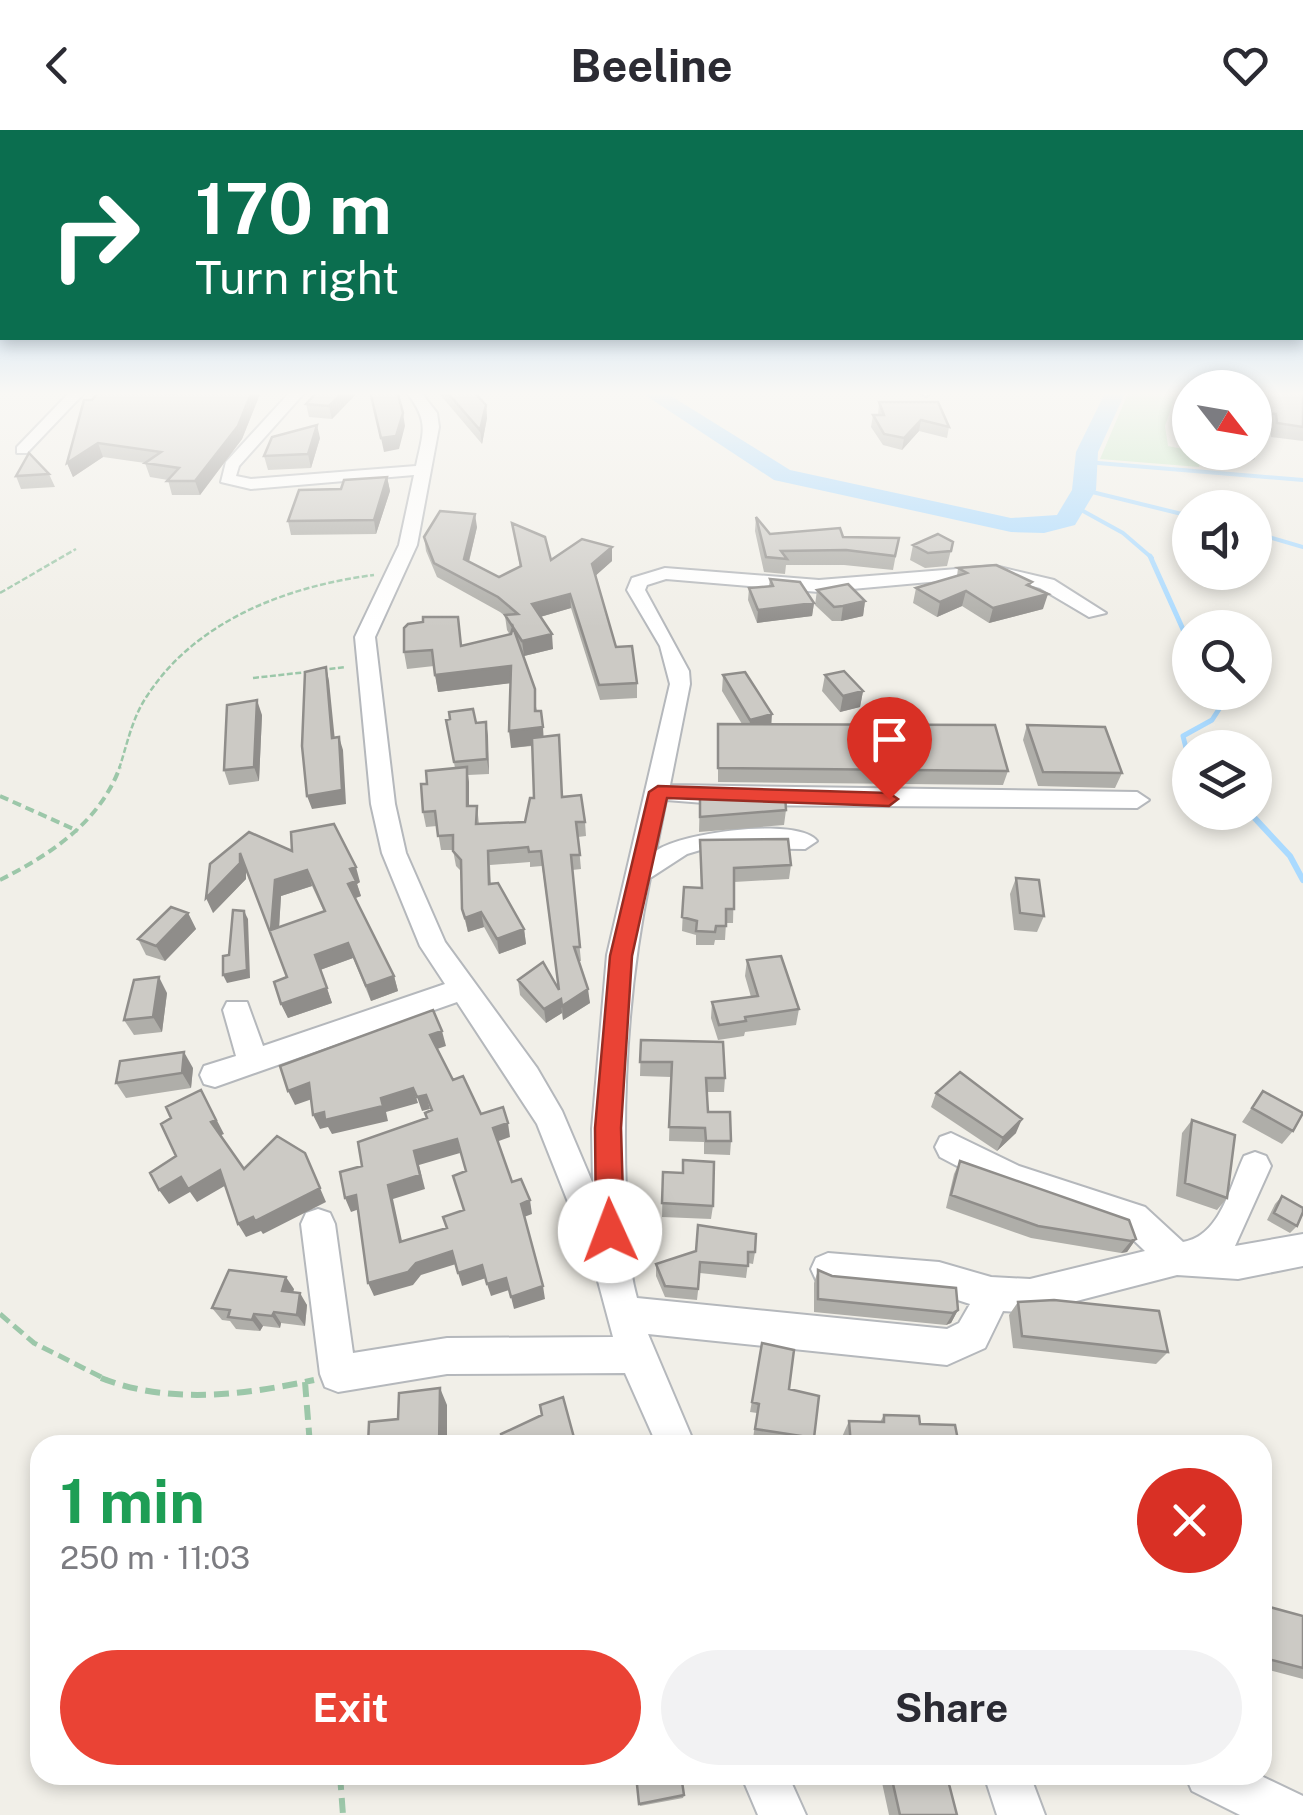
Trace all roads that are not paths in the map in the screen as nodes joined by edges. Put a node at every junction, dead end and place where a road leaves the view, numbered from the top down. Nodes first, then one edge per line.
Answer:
1 (231, 470) edge
2 (423, 470) joint
3 (1096, 613) dead end
4 (658, 792) junction
5 (1137, 800) dead end
6 (805, 841) dead end
7 (638, 873) junction
8 (462, 989) junction
9 (237, 1010) dead end
10 (253, 1063) junction
11 (214, 1075) dead end
12 (951, 1147) dead end
13 (1255, 1166) dead end
14 (318, 1224) dead end
15 (1303, 1250) edge
16 (1187, 1259) junction
17 (828, 1268) dead end
18 (612, 1270) junction
19 (991, 1294) junction
20 (625, 1314) junction
21 (636, 1355) junction
22 (672, 1435) edge
23 (768, 1785) edge
24 (1010, 1785) edge
25 (1228, 1785) edge
26 (782, 1815) edge
27 (1021, 1815) edge
28 (1290, 1815) edge

1 - 2 street
2 - 8 street
3 - 4 street
4 - 5 street
4 - 7 street
6 - 7 street
7 - 18 street
8 - 10 street
8 - 18 street
9 - 10 street
10 - 11 street
12 - 16 street
13 - 16 street
14 - 21 street
15 - 16 street
16 - 19 street
17 - 19 street
18 - 20 street
19 - 20 street
20 - 21 street
21 - 22 street
23 - 26 street
24 - 27 street
25 - 28 street

